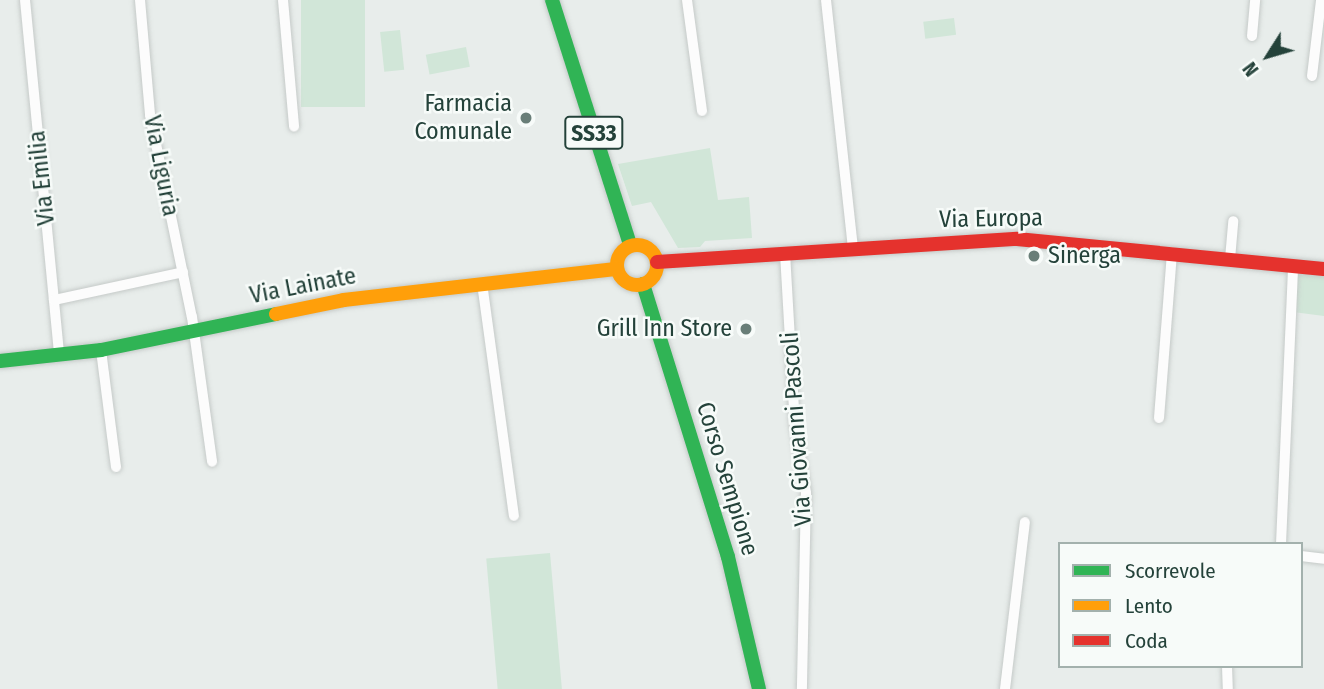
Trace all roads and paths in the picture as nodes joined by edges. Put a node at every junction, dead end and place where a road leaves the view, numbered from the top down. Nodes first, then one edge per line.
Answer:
1 (25, 0) edge
2 (140, 0) edge
3 (283, 0) edge
4 (552, 0) edge
5 (687, 0) edge
6 (826, 0) edge
7 (1255, 0) edge
8 (1321, 0) edge
9 (1324, 25) edge
10 (1317, 34) junction
11 (1252, 36) dead end
12 (1312, 76) dead end
13 (702, 111) dead end
14 (294, 127) dead end
15 (1233, 220) dead end
16 (631, 245) junction
17 (853, 248) junction
18 (785, 253) junction
19 (1171, 253) junction
20 (1230, 259) junction
21 (657, 262) junction
22 (1293, 265) junction
23 (617, 269) junction
24 (1324, 269) edge
25 (183, 272) junction
26 (482, 283) junction
27 (643, 284) junction
28 (54, 300) junction
29 (194, 331) junction
30 (101, 350) junction
31 (60, 355) junction
32 (0, 360) edge
33 (1159, 418) dead end
34 (212, 462) dead end
35 (116, 467) dead end
36 (514, 516) dead end
37 (1025, 522) dead end
38 (1281, 542) edge
39 (1303, 556) edge
40 (1324, 559) edge
41 (1227, 668) edge
42 (759, 689) edge
43 (802, 689) edge
44 (1006, 689) edge
45 (1228, 689) edge

1 - 28 street, Via Emilia
2 - 25 street, Via Liguria
3 - 14 street
4 - 16 street, SS33
5 - 13 street
6 - 17 street
7 - 11 street
8 - 10 street
9 - 10 street
10 - 12 street
15 - 20 street
16 - 21 street
16 - 23 street
17 - 18 street, Via Europa
17 - 19 street, Via Europa
18 - 21 street, Via Europa
18 - 43 street, Via Giovanni Pascoli
19 - 20 street, Via Europa
19 - 33 street
20 - 22 street, Via Europa
21 - 27 street
22 - 24 street, Via Europa
22 - 38 street
23 - 26 street, Via Lainate
23 - 27 street
25 - 28 street
25 - 29 street, Via Liguria
26 - 29 street, Via Lainate
26 - 36 street
27 - 42 street, Corso Sempione
28 - 31 street, Via Emilia
29 - 30 street, Via Lainate
29 - 34 street, Via Liguria
30 - 31 street, Via Lainate
30 - 35 street
31 - 32 street, Via Lainate
37 - 44 street
39 - 40 street
41 - 45 street

